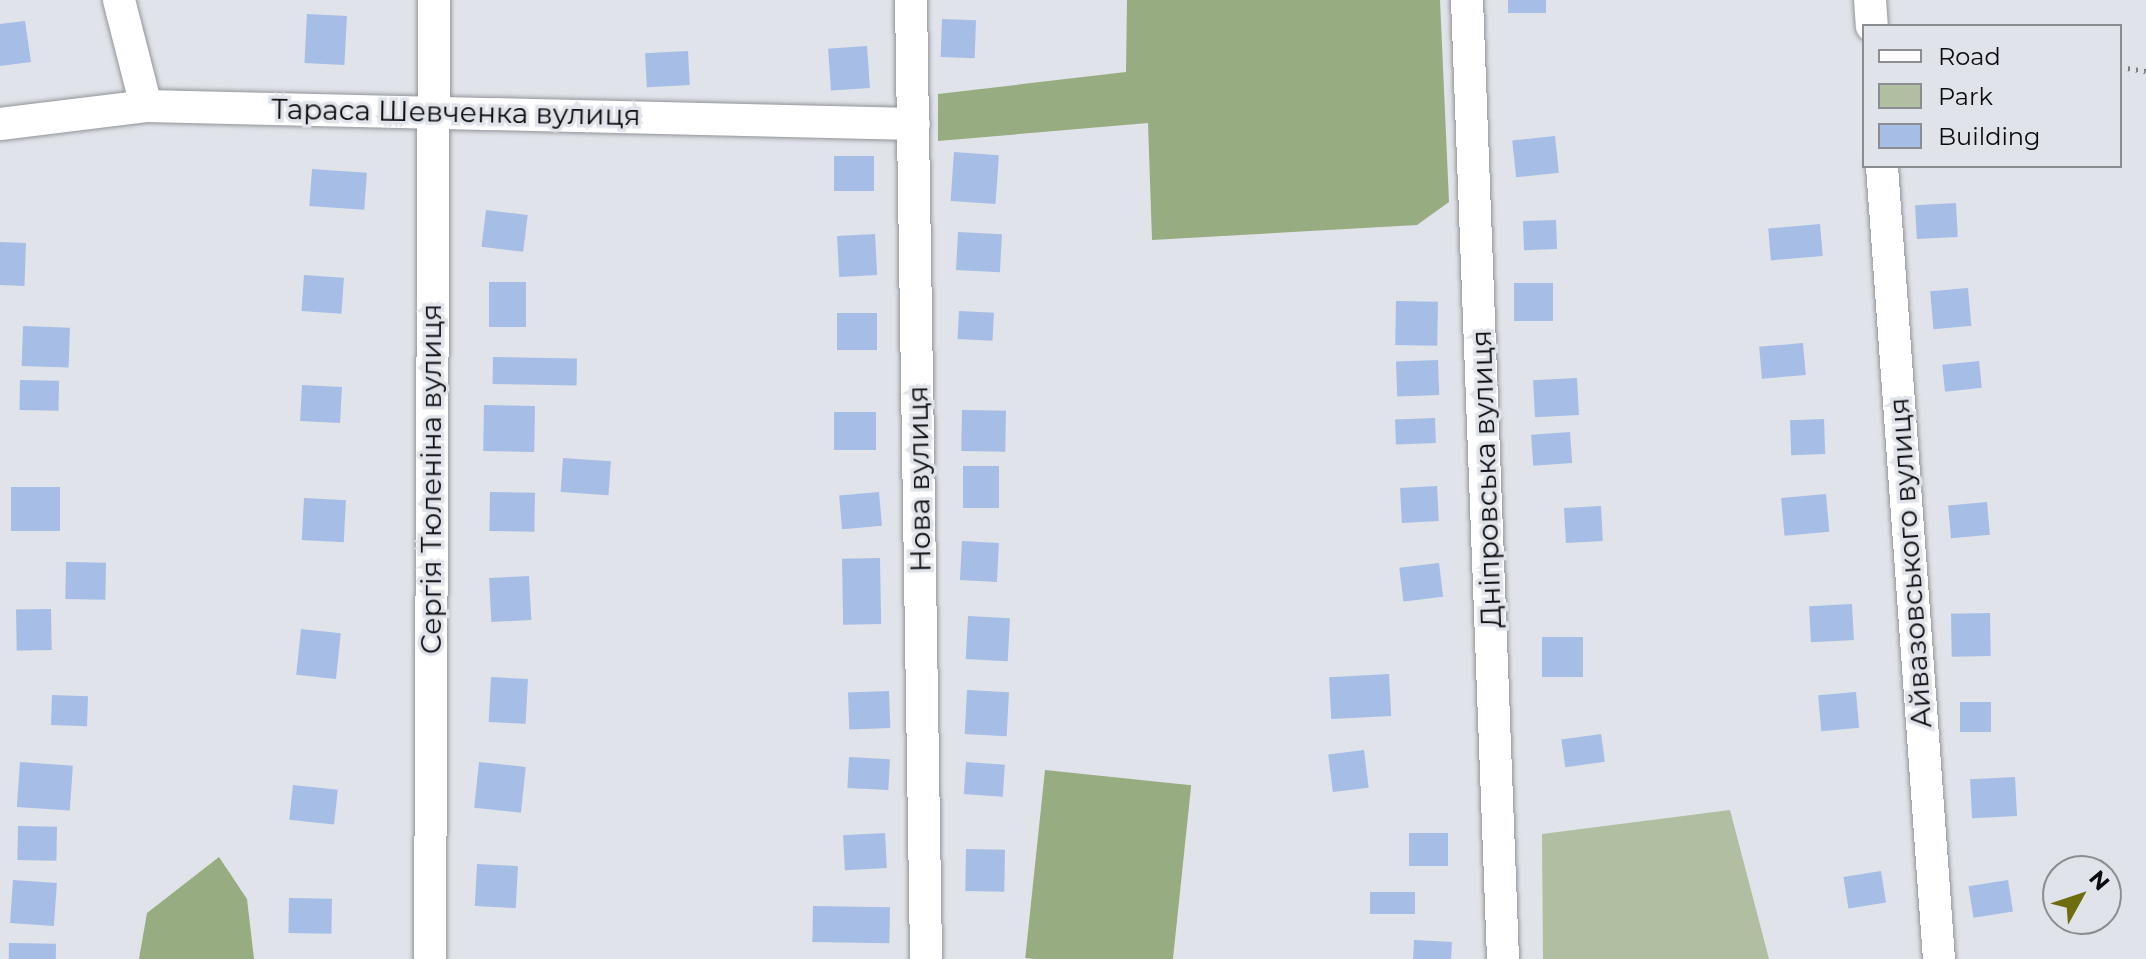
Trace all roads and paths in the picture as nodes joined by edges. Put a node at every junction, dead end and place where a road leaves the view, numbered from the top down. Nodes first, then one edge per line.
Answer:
1 (119, 0) edge
2 (434, 0) edge
3 (911, 0) edge
4 (1467, 0) edge
5 (1870, 0) edge
6 (1872, 24) edge
7 (2122, 67) edge
8 (2146, 71) edge
9 (146, 106) junction
10 (432, 110) junction
11 (0, 124) edge
12 (914, 124) junction
13 (1882, 168) edge
14 (430, 959) edge
15 (926, 959) edge
16 (1503, 959) edge
17 (1939, 959) edge

1 - 9 street
2 - 10 street, Сергія Тюленіна вулиця
3 - 12 street, Нова вулиця
4 - 16 street, Дніпровська вулиця
5 - 6 street
7 - 8 path
9 - 10 street, Тараса Шевченка вулиця
9 - 11 street, Тараса Шевченка вулиця
10 - 12 street, Тараса Шевченка вулиця
10 - 14 street, Сергія Тюленіна вулиця
12 - 15 street, Нова вулиця
13 - 17 street, Айвазовського вулиця

